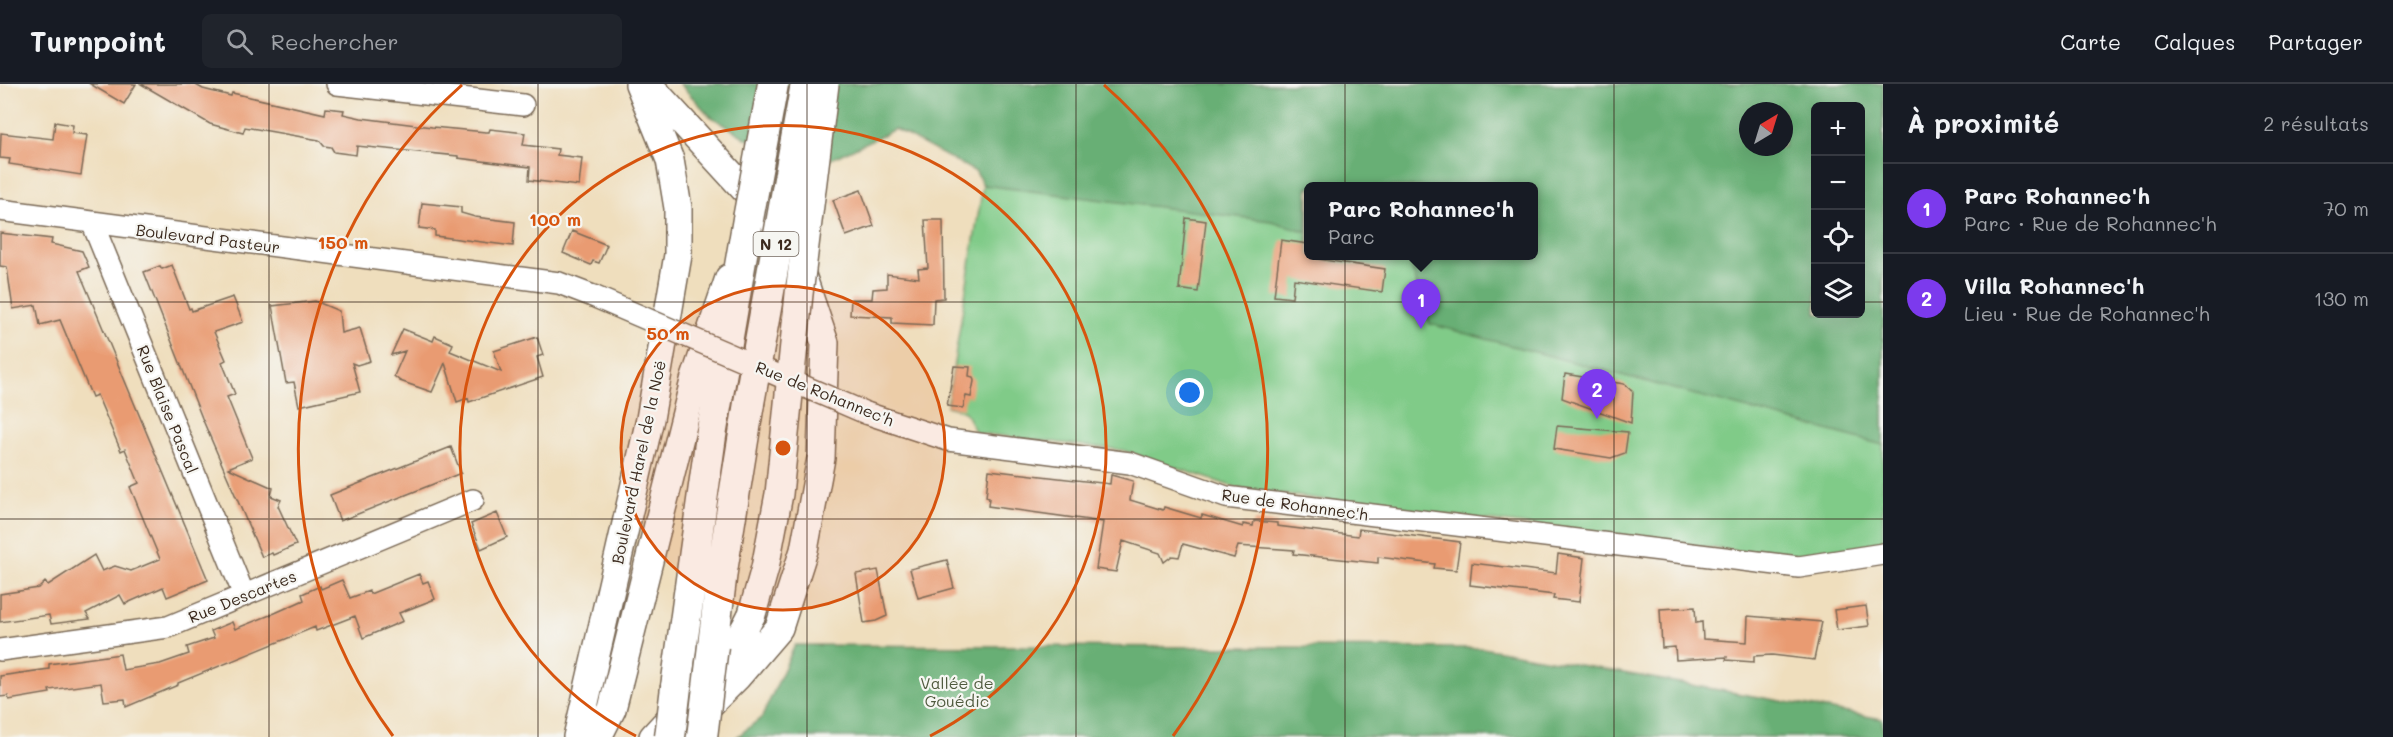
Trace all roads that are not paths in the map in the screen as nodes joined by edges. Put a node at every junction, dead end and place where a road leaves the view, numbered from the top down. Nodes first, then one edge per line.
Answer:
1 (337, 84) edge
2 (639, 84) edge
3 (648, 84) edge
4 (772, 84) edge
5 (806, 84) edge
6 (825, 84) edge
7 (523, 105) dead end
8 (0, 210) edge
9 (92, 222) junction
10 (593, 297) joint
11 (706, 386) junction
12 (473, 500) dead end
13 (1883, 554) edge
14 (244, 595) junction
15 (0, 650) edge
16 (577, 737) edge
17 (598, 737) edge
18 (653, 737) edge
19 (670, 737) edge
20 (677, 737) edge
21 (702, 737) edge

1 - 7 street
2 - 16 main road, Boulevard Harel de la Noë
3 - 20 main road
4 - 11 highway, N 12, bridge
5 - 21 highway, N 12, bridge
6 - 18 main road, bridge
8 - 9 street, Boulevard Pasteur
9 - 10 street, Boulevard Pasteur
9 - 14 street, Rue Blaise Pascal
10 - 13 street, Rue de Rohannec'h, bridge
11 - 17 main road
11 - 19 highway, N 12, bridge
12 - 14 street, Rue Descartes
14 - 15 street, Rue Descartes

